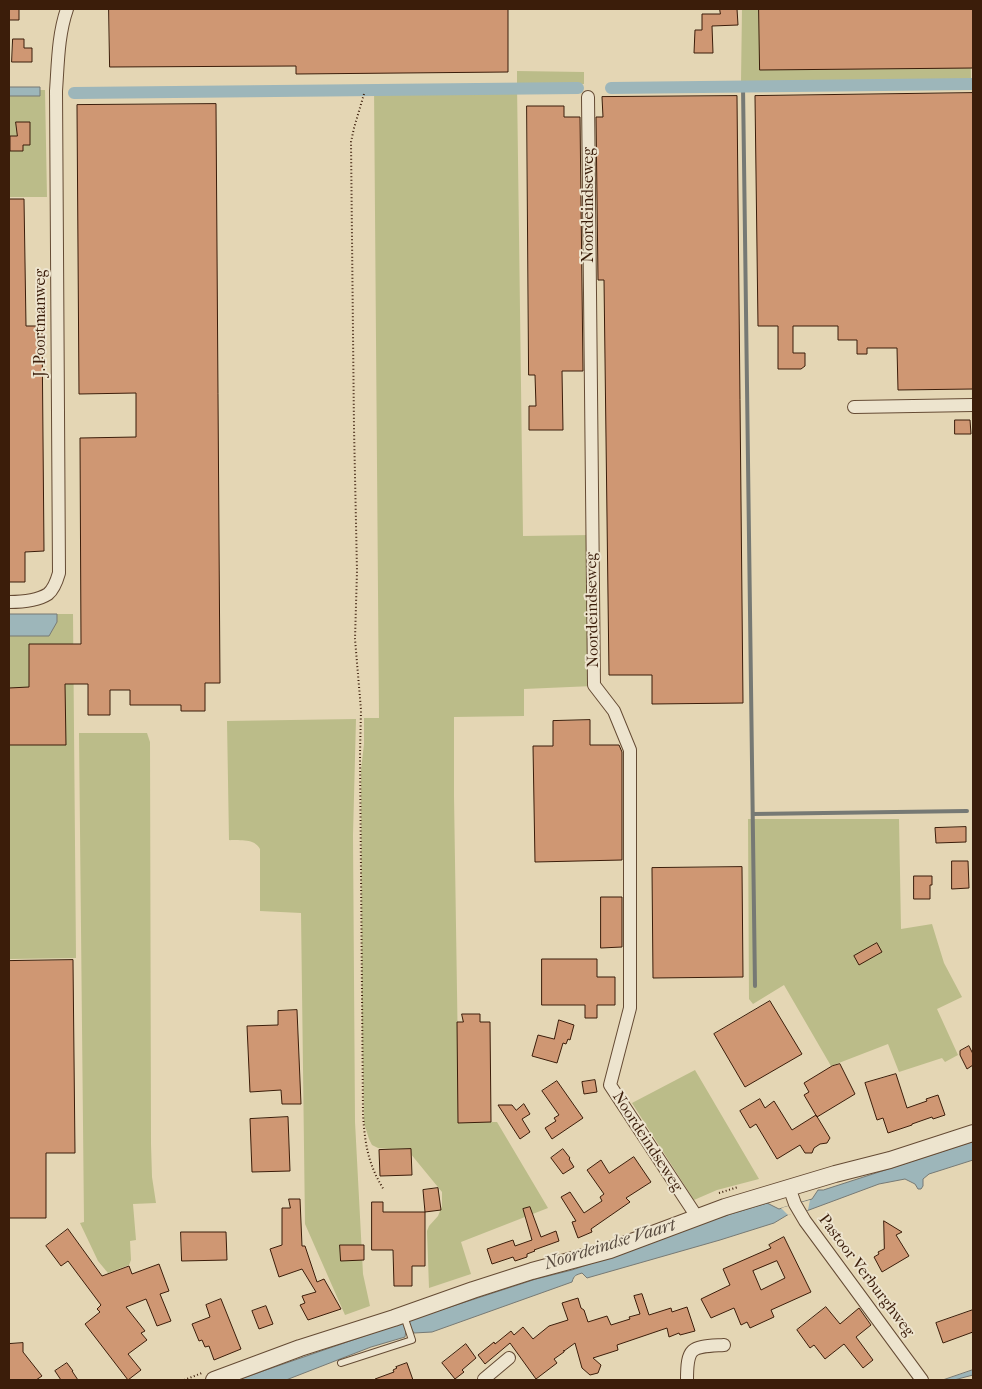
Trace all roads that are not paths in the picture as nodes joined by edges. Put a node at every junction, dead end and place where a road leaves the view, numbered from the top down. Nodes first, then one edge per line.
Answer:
1 (67, 9) edge
2 (588, 97) dead end
3 (973, 405) edge
4 (854, 407) dead end
5 (9, 602) edge
6 (973, 1133) edge
7 (789, 1187) junction
8 (693, 1212) junction
9 (406, 1322) junction
10 (724, 1345) dead end
11 (509, 1358) dead end
12 (341, 1363) dead end
13 (214, 1380) edge
14 (484, 1380) edge
15 (687, 1380) edge
16 (922, 1380) edge

1 - 5 street, J. Poortmanweg
2 - 8 street, Noordeindseweg
3 - 4 street
6 - 7 street
7 - 8 street
7 - 16 street, Pastoor Verburghweg
8 - 9 street
9 - 12 lane
9 - 13 street
10 - 15 street
11 - 14 street

